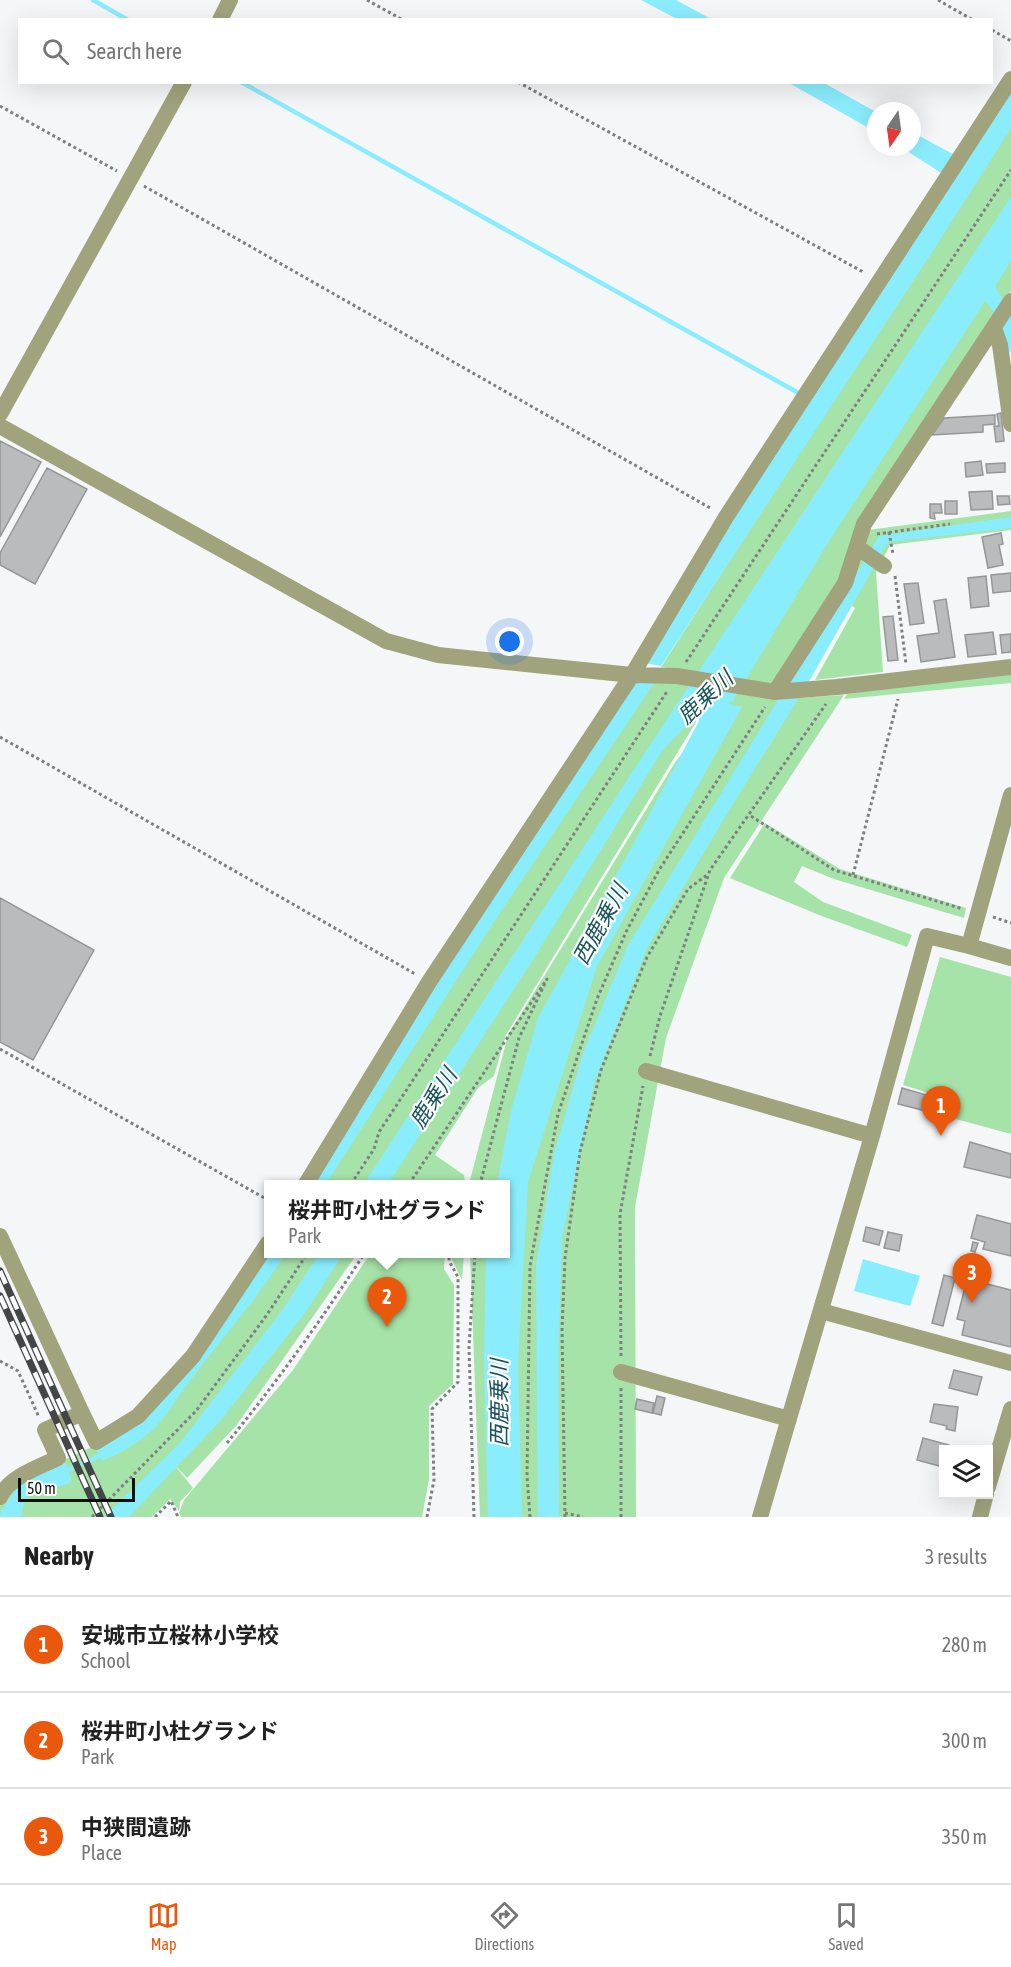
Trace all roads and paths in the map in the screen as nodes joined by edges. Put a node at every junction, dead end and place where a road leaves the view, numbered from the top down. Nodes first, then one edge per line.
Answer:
1 (231, 0) edge
2 (367, 0) edge
3 (938, 0) edge
4 (221, 18) edge
5 (399, 18) edge
6 (970, 18) edge
7 (993, 31) edge
8 (1011, 41) edge
9 (1011, 79) edge
10 (183, 84) edge
11 (522, 84) edge
12 (0, 105) edge
13 (1011, 170) edge
14 (130, 178) junction
15 (880, 281) junction
16 (1002, 315) edge
17 (0, 414) edge
18 (1011, 424) edge
19 (0, 426) edge
20 (726, 517) junction
21 (950, 524) dead end
22 (890, 532) junction
23 (877, 556) junction
24 (1011, 666) edge
25 (907, 672) dead end
26 (632, 675) junction
27 (676, 677) junction
28 (782, 692) junction
29 (898, 699) dead end
30 (0, 737) edge
31 (1011, 795) edge
32 (751, 816) dead end
33 (709, 874) dead end
34 (853, 875) junction
35 (972, 911) dead end
36 (983, 915) dead end
37 (1011, 923) edge
38 (969, 946) junction
39 (1011, 958) edge
40 (429, 982) junction
41 (0, 1048) edge
42 (646, 1071) dead end
43 (872, 1136) junction
44 (309, 1180) edge
45 (354, 1180) edge
46 (412, 1180) edge
47 (481, 1180) edge
48 (264, 1198) edge
49 (0, 1236) edge
50 (264, 1248) edge
51 (304, 1258) edge
52 (361, 1258) edge
53 (449, 1258) edge
54 (475, 1258) edge
55 (821, 1311) junction
56 (0, 1361) edge
57 (1011, 1362) edge
58 (621, 1372) dead end
59 (1011, 1409) edge
60 (82, 1413) junction
61 (789, 1419) junction
62 (45, 1430) junction
63 (227, 1443) dead end
64 (993, 1470) edge
65 (0, 1497) edge
66 (985, 1499) edge
67 (565, 1515) edge
68 (92, 1517) edge
69 (155, 1517) edge
70 (178, 1517) edge
71 (427, 1517) edge
72 (474, 1517) edge
73 (530, 1517) edge
74 (583, 1517) edge
75 (760, 1517) edge
76 (980, 1517) edge

1 - 4 street
2 - 5 path
3 - 6 path
7 - 8 path
9 - 15 street
10 - 14 street
11 - 15 path
12 - 14 path
13 - 27 path
14 - 17 street
14 - 20 path
15 - 20 street
16 - 18 street
16 - 23 street
19 - 26 street
20 - 26 street
21 - 22 path
22 - 23 path
22 - 23 path
23 - 25 path
23 - 28 street
24 - 28 street
26 - 27 street
26 - 40 street
27 - 28 street
27 - 45 path
28 - 73 path
29 - 34 path
30 - 40 path
31 - 38 street
32 - 34 path
33 - 67 path
34 - 35 path
36 - 37 path
38 - 39 street
38 - 43 street
40 - 44 street
41 - 48 path
42 - 43 street
43 - 55 street
46 - 47 path
49 - 60 street
50 - 60 street
51 - 68 path
52 - 63 path
53 - 71 path
54 - 72 path
55 - 57 street
55 - 61 street
56 - 62 path
58 - 61 street
59 - 64 street
60 - 62 street
61 - 75 street
62 - 65 street
66 - 76 street
67 - 74 path
69 - 70 path

